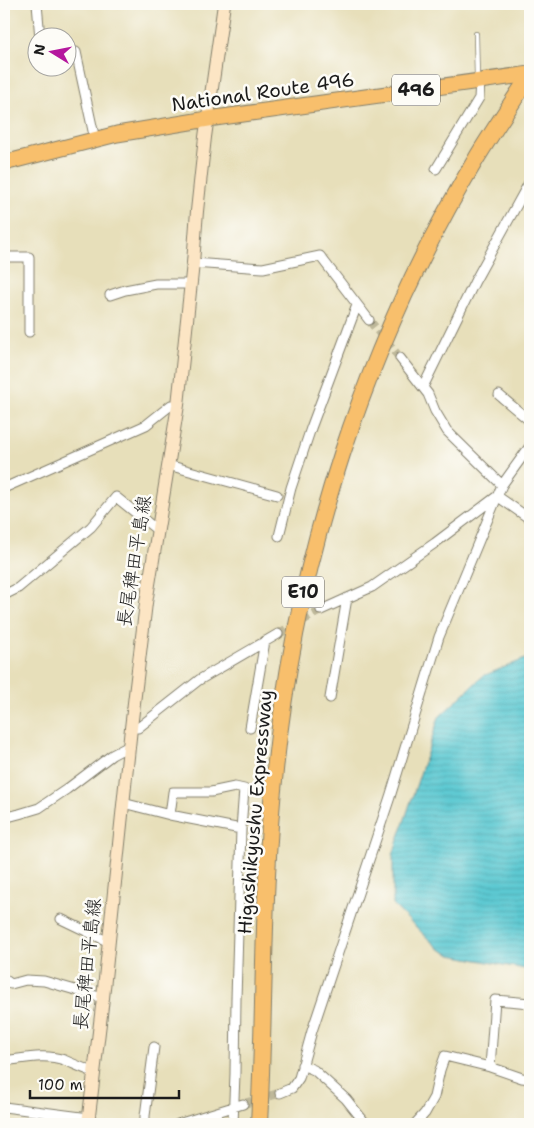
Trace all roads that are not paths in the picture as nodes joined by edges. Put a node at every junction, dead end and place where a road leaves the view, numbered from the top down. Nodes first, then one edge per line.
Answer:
1 (37, 4) edge
2 (224, 4) edge
3 (39, 28) edge
4 (476, 34) dead end
5 (78, 61) edge
6 (530, 75) edge
7 (479, 81) junction
8 (208, 119) junction
9 (95, 140) junction
10 (4, 163) edge
11 (436, 169) dead end
12 (530, 181) edge
13 (4, 257) edge
14 (193, 263) junction
15 (191, 284) junction
16 (110, 295) dead end
17 (357, 305) junction
18 (369, 320) tunnel mouth
19 (29, 332) dead end
20 (400, 358) tunnel mouth
21 (423, 387) junction
22 (499, 395) dead end
23 (178, 405) junction
24 (530, 421) edge
25 (530, 446) edge
26 (168, 465) junction
27 (502, 485) junction
28 (4, 488) edge
29 (277, 495) dead end
30 (497, 496) junction
31 (530, 519) edge
32 (158, 530) junction
33 (279, 536) dead end
34 (4, 595) edge
35 (347, 598) junction
36 (321, 610) tunnel mouth
37 (278, 634) tunnel mouth
38 (264, 642) junction
39 (330, 698) dead end
40 (131, 728) junction
41 (250, 728) dead end
42 (128, 746) junction
43 (123, 802) junction
44 (170, 815) junction
45 (4, 818) edge
46 (241, 829) junction
47 (61, 918) dead end
48 (109, 942) junction
49 (4, 979) edge
50 (103, 998) junction
51 (530, 1003) edge
52 (154, 1047) dead end
53 (4, 1061) edge
54 (302, 1065) junction
55 (490, 1068) junction
56 (94, 1072) junction
57 (530, 1078) edge
58 (280, 1093) tunnel mouth
59 (243, 1104) tunnel mouth
60 (4, 1107) edge
61 (234, 1107) junction
62 (88, 1121) edge
63 (145, 1124) edge
64 (178, 1124) edge
65 (232, 1124) edge
66 (259, 1124) edge
67 (366, 1124) edge
68 (415, 1124) edge

1 - 3 street
2 - 8 main road, 長尾稗田平島線
4 - 7 lane
5 - 9 street
6 - 7 highway, National Route 496 / 496
6 - 66 highway, Higashikyushu Expressway / E10
7 - 8 highway, National Route 496 / 496
7 - 11 street
8 - 9 highway, National Route 496 / 496
8 - 14 main road, 長尾稗田平島線
9 - 10 highway, National Route 496 / 496
12 - 21 street
13 - 19 street
14 - 15 main road, 長尾稗田平島線
14 - 17 street
15 - 16 street
15 - 23 main road, 長尾稗田平島線
17 - 18 street
17 - 33 street
20 - 21 street
21 - 27 street
22 - 24 street
23 - 26 main road, 長尾稗田平島線
23 - 28 street
25 - 27 street
26 - 29 street
26 - 32 main road, 長尾稗田平島線
27 - 30 street
30 - 31 street
30 - 35 street
30 - 54 street
32 - 34 street
32 - 40 main road, 長尾稗田平島線
35 - 36 street
35 - 39 street
37 - 38 street
38 - 40 street
38 - 41 street
40 - 42 main road, 長尾稗田平島線
42 - 43 main road, 長尾稗田平島線
42 - 45 street
43 - 44 street
43 - 48 main road, 長尾稗田平島線
44 - 46 street
44 - 46 street
46 - 61 street
47 - 48 street
48 - 50 main road, 長尾稗田平島線
49 - 50 street
50 - 56 main road, 長尾稗田平島線
51 - 55 street
52 - 63 street
53 - 56 street
54 - 58 street
54 - 67 street
55 - 57 street
55 - 68 street
56 - 62 main road, 長尾稗田平島線
59 - 61 street
60 - 62 street
61 - 64 street
61 - 65 street

